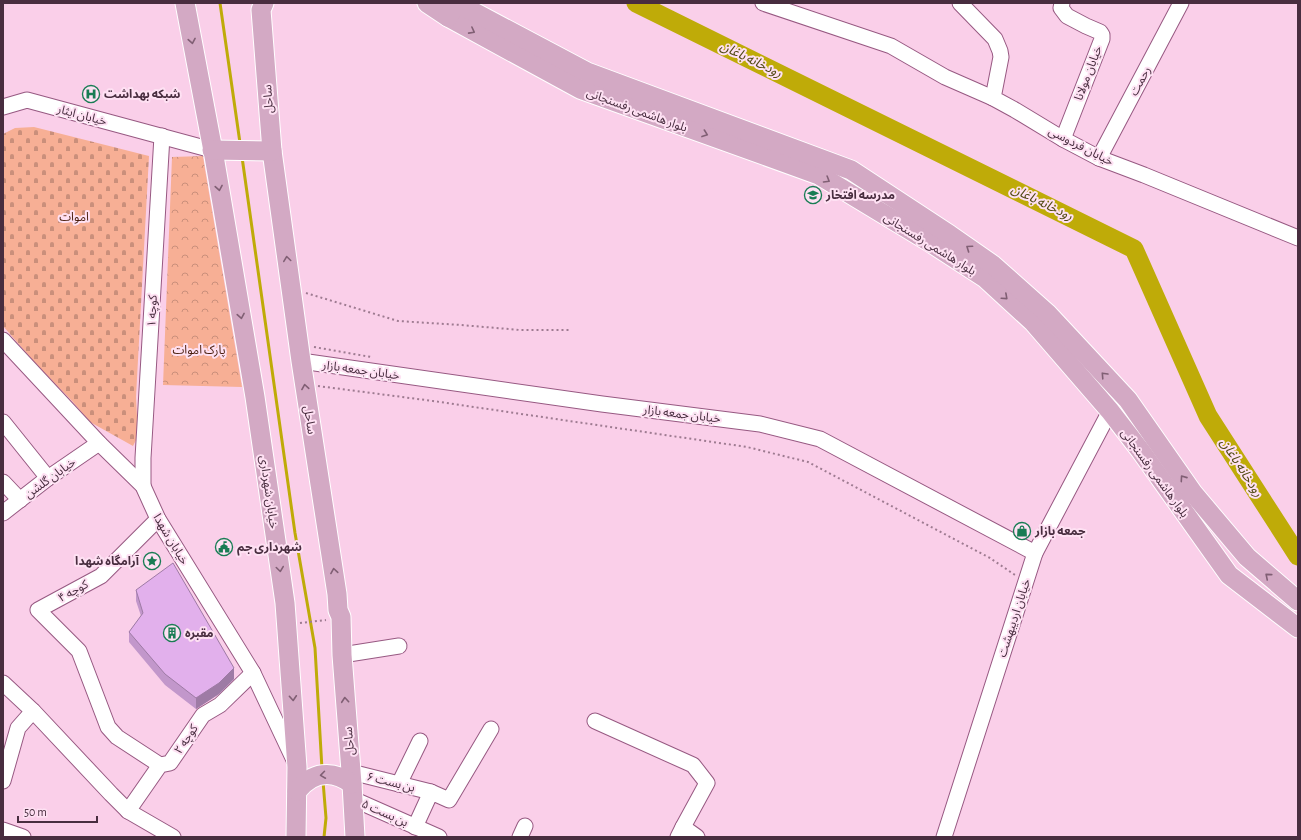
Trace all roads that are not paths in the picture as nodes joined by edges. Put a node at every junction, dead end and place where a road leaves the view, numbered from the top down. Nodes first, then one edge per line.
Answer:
1 (186, 3) edge
2 (264, 3) edge
3 (427, 3) edge
4 (763, 3) edge
5 (960, 3) edge
6 (1062, 3) edge
7 (1181, 3) edge
8 (452, 10) edge
9 (993, 98) junction
10 (3, 107) edge
11 (162, 136) junction
12 (1063, 139) junction
13 (212, 150) junction
14 (272, 151) junction
15 (1098, 158) junction
16 (1298, 238) edge
17 (989, 272) junction
18 (3, 340) edge
19 (301, 361) junction
20 (1110, 410) junction
21 (3, 422) edge
22 (99, 443) junction
23 (48, 478) junction
24 (3, 482) edge
25 (143, 486) junction
26 (20, 500) junction
27 (3, 513) edge
28 (158, 518) junction
29 (1036, 553) junction
30 (1298, 601) edge
31 (1298, 628) edge
32 (399, 646) dead end
33 (342, 655) junction
34 (253, 673) junction
35 (3, 683) edge
36 (33, 711) junction
37 (595, 721) dead end
38 (491, 729) dead end
39 (420, 741) dead end
40 (160, 765) junction
41 (297, 767) junction
42 (3, 781) edge
43 (399, 784) junction
44 (352, 785) junction
45 (296, 791) junction
46 (430, 792) junction
47 (128, 811) junction
48 (415, 827) junction
49 (3, 830) edge
50 (681, 832) edge
51 (23, 837) edge
52 (172, 837) edge
53 (296, 837) edge
54 (355, 837) edge
55 (439, 837) edge
56 (697, 837) edge
57 (944, 837) edge

1 -> 13 main road, خیابان شهرداری
2 - 14 main road, ساحل
3 - 8 main road, بلوار هاشمی رفسنجانی
4 - 9 street, خیابان فردوسی
5 - 9 street
6 - 12 street, خیابان مولانا
7 - 15 street, رحمت
8 - 17 main road, بلوار هاشمی رفسنجانی
9 - 12 street, خیابان فردوسی
10 - 11 street, خیابان ایثار
11 - 13 street, خیابان ایثار
11 - 25 street, کوچه ۱
12 - 15 street, خیابان فردوسی
13 - 14 main road
13 -> 41 main road, خیابان شهرداری
19 -> 14 main road, ساحل
15 - 16 street, خیابان فردوسی
17 -> 20 main road, بلوار هاشمی رفسنجانی
30 -> 17 main road, بلوار هاشمی رفسنجانی
18 - 22 street, خیابان شهدا
19 - 29 street, خیابان جمعه بازار
33 -> 19 main road, ساحل
20 - 29 street, خیابان اردیبهشت
20 - 31 main road, بلوار هاشمی رفسنجانی
21 - 23 street
22 - 23 street, خیابان گلشن
22 - 25 street, خیابان شهدا
23 - 26 street, خیابان گلشن
24 - 26 street
25 - 28 street, خیابان شهدا
26 - 27 street, خیابان گلشن
28 - 34 street, خیابان شهدا
28 - 40 street, کوچه ۴
29 - 57 street, خیابان اردیبهشت
32 - 33 street
44 -> 33 main road, ساحل
34 - 40 street, کوچه ۲
34 - 41 street, خیابان شهدا
35 - 36 street
36 - 42 street
36 - 47 street
37 - 50 street
38 - 46 street, بن بست ۶
39 - 43 street
40 - 47 street, کوچه ۲
41 - 45 main road, خیابان شهرداری
43 - 44 street, بن بست ۶
43 - 46 street, بن بست ۶
44 -> 45 main road
44 - 48 street, بن بست ۵
44 - 54 main road, ساحل
45 - 53 main road, خیابان شهرداری
46 - 48 street
47 - 52 street
48 - 55 street, بن بست ۵
49 - 51 street
50 - 56 street

